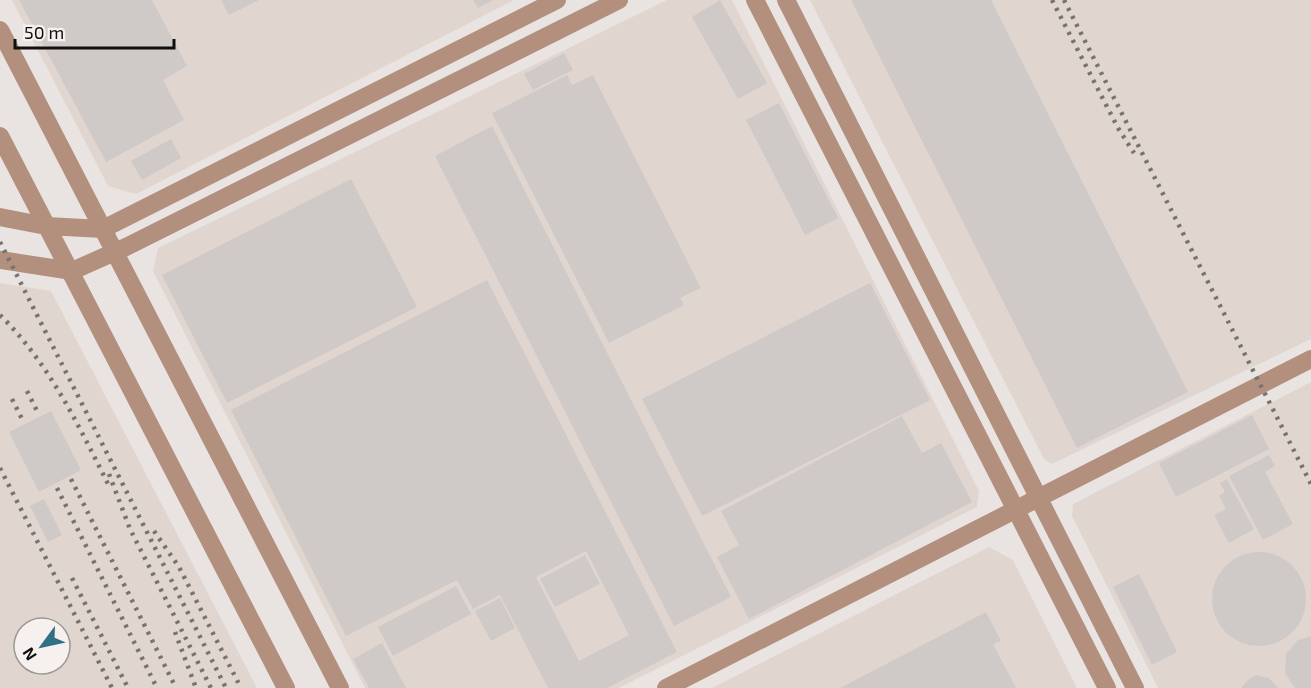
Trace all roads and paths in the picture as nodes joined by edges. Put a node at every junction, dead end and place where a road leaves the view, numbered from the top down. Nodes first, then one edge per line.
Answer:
1 (557, 0) edge
2 (619, 0) edge
3 (755, 0) edge
4 (786, 0) edge
5 (0, 30) edge
6 (0, 136) edge
7 (0, 217) edge
8 (46, 226) junction
9 (103, 229) junction
10 (116, 251) junction
11 (0, 260) edge
12 (72, 271) junction
13 (1311, 359) edge
14 (1039, 498) junction
15 (1018, 510) junction
16 (286, 688) edge
17 (340, 688) edge
18 (666, 688) edge
19 (1107, 688) edge
20 (1135, 688) edge

1 - 9 street
2 - 10 street
3 - 15 street
4 - 14 street
5 - 9 street
6 - 8 street
7 - 8 street
8 - 9 street
8 - 12 street
9 - 10 street
10 - 12 street
10 - 17 street
11 - 12 street
12 - 16 street
13 - 14 street
14 - 15 street
14 - 20 street
15 - 18 street
15 - 19 street

